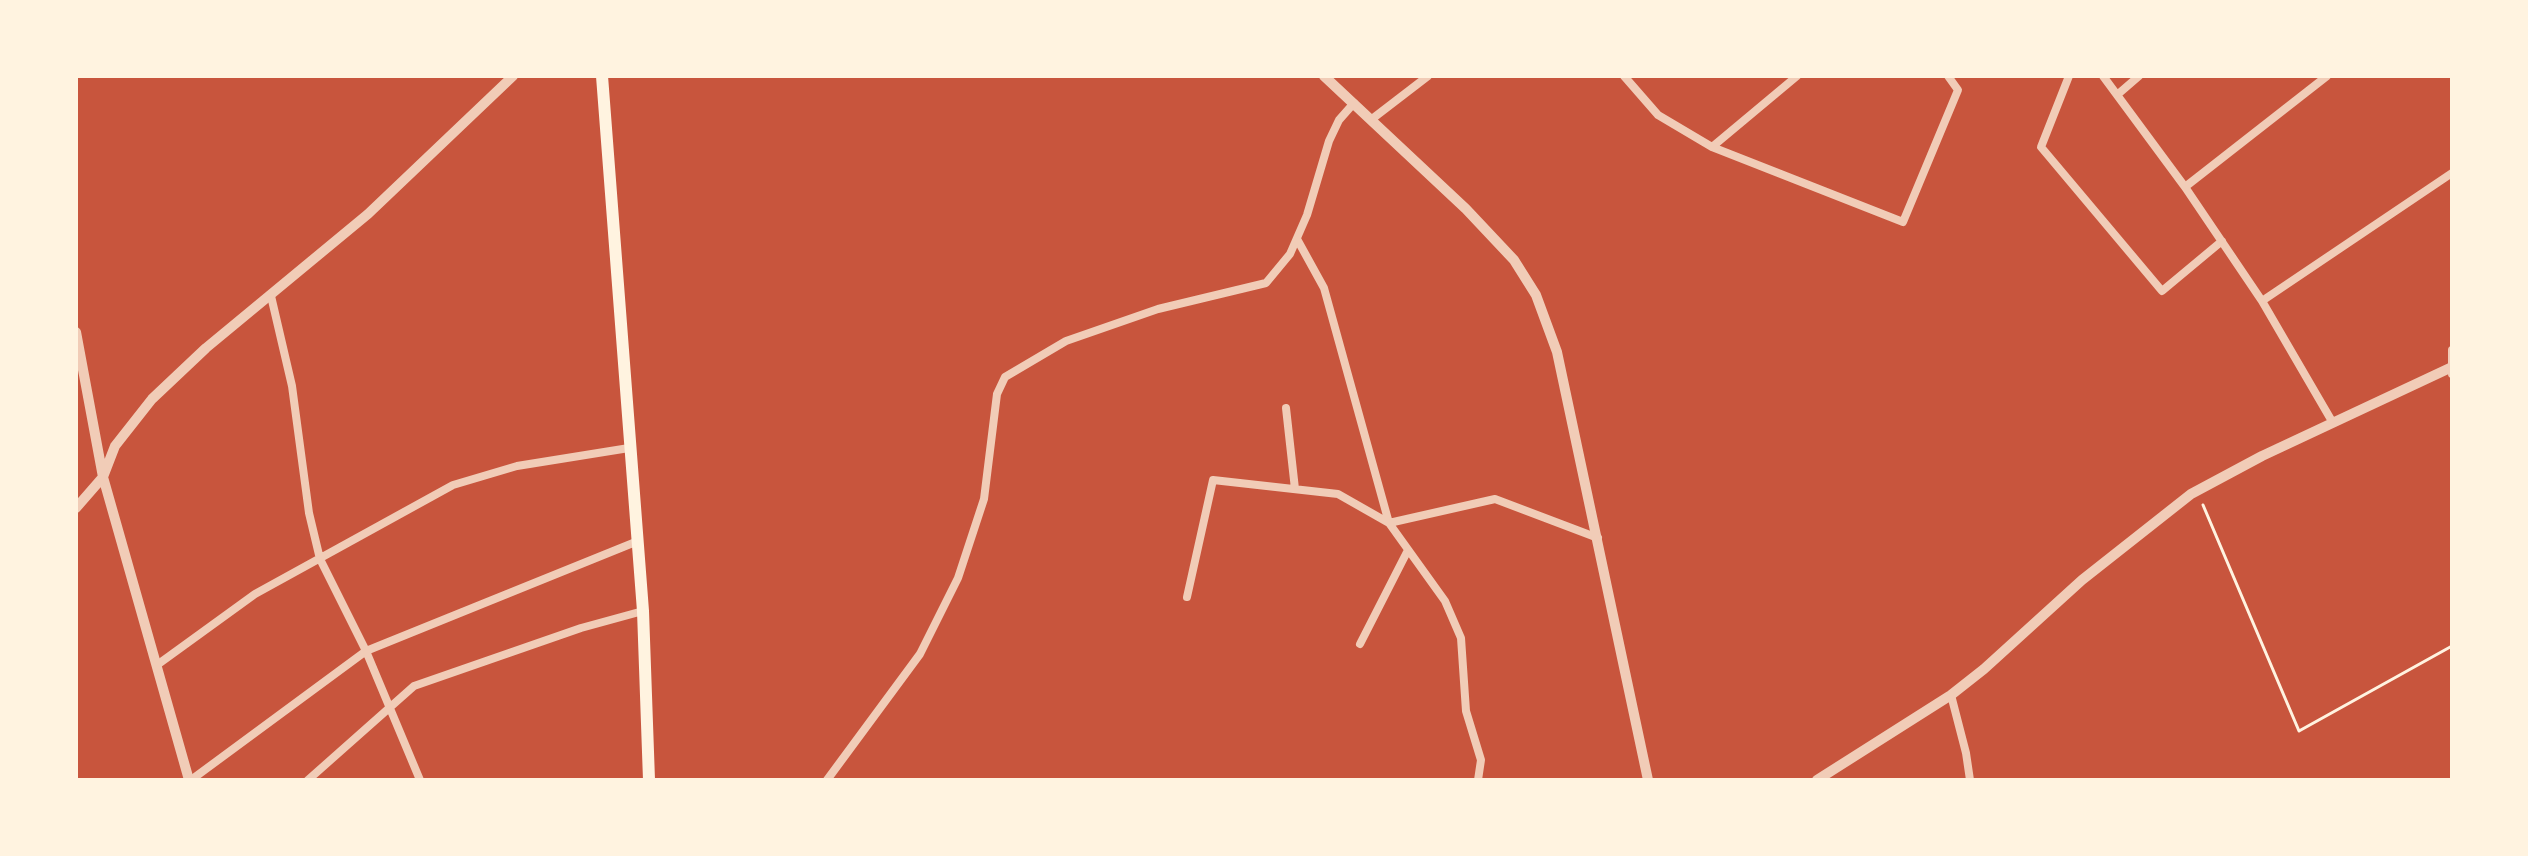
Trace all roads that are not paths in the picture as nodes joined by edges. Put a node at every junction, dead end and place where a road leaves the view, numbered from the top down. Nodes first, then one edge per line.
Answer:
1 (513, 76) edge
2 (602, 76) edge
3 (1324, 76) edge
4 (1428, 76) edge
5 (1624, 76) edge
6 (1797, 76) edge
7 (1948, 76) edge
8 (2069, 76) edge
9 (2103, 76) edge
10 (2139, 76) edge
11 (2327, 76) edge
12 (2117, 95) junction
13 (1354, 103) junction
14 (1372, 119) junction
15 (1712, 147) junction
16 (2452, 173) edge
17 (2185, 187) junction
18 (1297, 239) junction
19 (2222, 241) junction
20 (271, 296) junction
21 (2262, 301) junction
22 (76, 332) edge
23 (78, 350) edge
24 (2452, 350) edge
25 (2452, 367) edge
26 (2452, 374) edge
27 (1286, 408) dead end
28 (2333, 423) junction
29 (629, 448) junction
30 (103, 477) junction
31 (1295, 489) junction
32 (76, 508) edge
33 (1389, 523) junction
34 (1598, 538) junction
35 (638, 541) junction
36 (1408, 550) junction
37 (320, 559) junction
38 (1187, 597) dead end
39 (643, 611) junction
40 (1360, 644) dead end
41 (366, 651) junction
42 (157, 665) junction
43 (1951, 695) junction
44 (389, 707) junction
45 (190, 780) edge
46 (308, 780) edge
47 (420, 780) edge
48 (649, 780) edge
49 (827, 780) edge
50 (1478, 780) edge
51 (1648, 780) edge
52 (1817, 780) edge
53 (1970, 780) edge

1 - 20 street
2 - 29 main road
3 - 13 street
4 - 14 street
5 - 15 street
6 - 15 street
7 - 15 street
8 - 19 street
9 - 12 street
10 - 12 street
11 - 17 street
12 - 17 street
13 - 14 street
13 - 18 street
14 - 34 street
16 - 21 street
17 - 19 street
18 - 33 street
18 - 49 street
19 - 21 street
20 - 30 street
20 - 37 street
21 - 28 street
22 - 23 street
23 - 30 street
24 - 25 street
25 - 26 street
25 - 28 street
27 - 31 street
28 - 43 street
29 - 35 main road
29 - 37 street
30 - 32 street
30 - 42 street
31 - 33 street
31 - 38 street
33 - 34 street
33 - 36 street
34 - 51 street
35 - 39 main road
35 - 41 street
36 - 40 street
36 - 50 street
37 - 41 street
37 - 42 street
39 - 44 street
39 - 48 main road
41 - 44 street
41 - 45 street
42 - 45 street
43 - 52 street
43 - 53 street
44 - 46 street
44 - 47 street

